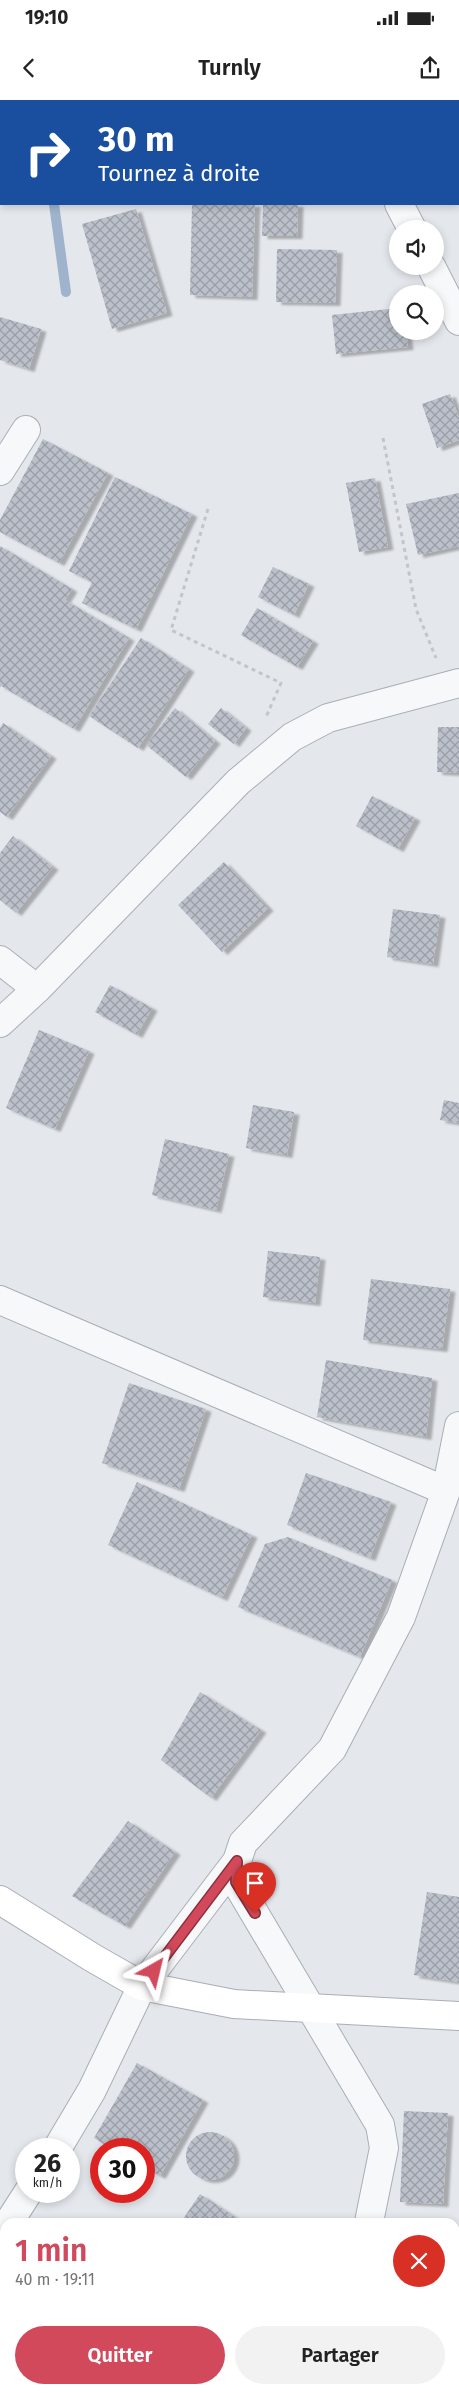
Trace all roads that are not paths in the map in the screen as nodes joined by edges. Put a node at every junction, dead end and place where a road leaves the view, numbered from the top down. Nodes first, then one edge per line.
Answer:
1 (400, 205) edge
2 (407, 220) edge
3 (436, 275) edge
4 (459, 320) edge
5 (26, 430) dead end
6 (0, 471) edge
7 (453, 685) edge
8 (0, 960) edge
9 (37, 988) junction
10 (0, 1023) edge
11 (0, 1300) edge
12 (459, 1426) edge
13 (446, 1491) junction
14 (237, 1861) junction
15 (0, 1900) edge
16 (142, 1986) junction
17 (309, 2007) junction
18 (459, 2016) edge
19 (64, 2138) edge
20 (22, 2203) edge
21 (12, 2218) edge
22 (370, 2218) edge

1 - 2 street
3 - 4 street
5 - 6 street
7 - 9 street
8 - 9 street
9 - 10 street
11 - 13 street
12 - 13 street
13 - 14 street
14 - 16 street
14 - 17 street
15 - 16 street
16 - 17 street
16 - 19 street
17 - 18 street
17 - 22 street
20 - 21 street

